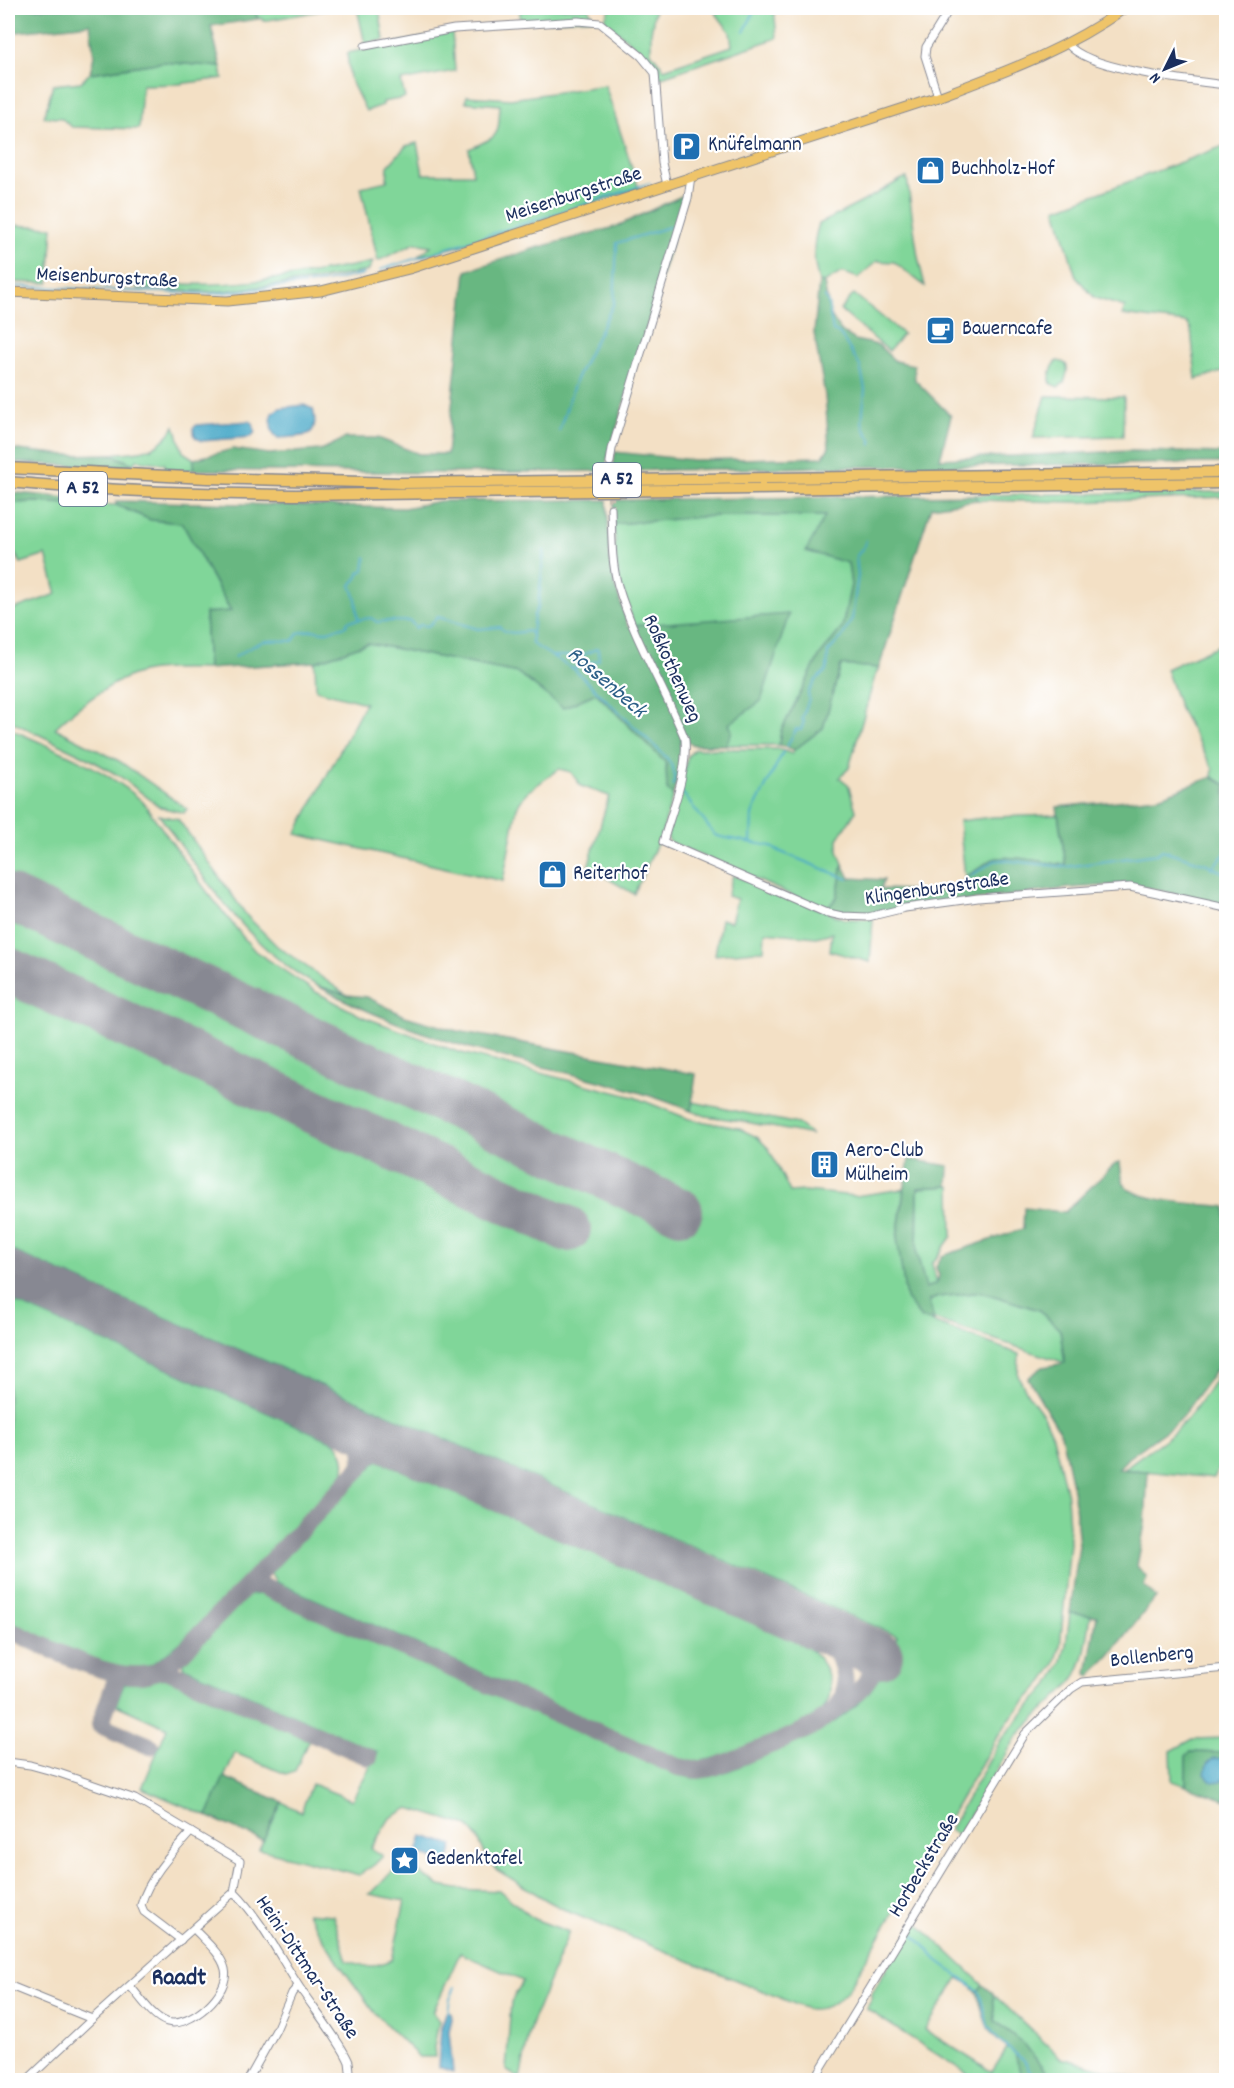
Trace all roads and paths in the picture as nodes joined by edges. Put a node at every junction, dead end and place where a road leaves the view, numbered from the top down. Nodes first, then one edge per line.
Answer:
1 (950, 8) edge
2 (1125, 8) edge
3 (1068, 44) junction
4 (365, 46) dead end
5 (1227, 85) edge
6 (938, 97) junction
7 (691, 176) junction
8 (667, 185) junction
9 (8, 292) edge
10 (610, 462) tunnel mouth
11 (8, 468) edge
12 (1227, 472) edge
13 (8, 482) edge
14 (1227, 483) edge
15 (610, 508) tunnel mouth
16 (663, 842) joint
17 (1227, 908) edge
18 (1227, 1668) edge
19 (1082, 1682) joint
20 (8, 1762) edge
21 (191, 1832) junction
22 (234, 1892) junction
23 (194, 1929) junction
24 (181, 1940) junction
25 (8, 1985) edge
26 (130, 1986) junction
27 (298, 1986) junction
28 (92, 2019) junction
29 (27, 2080) edge
30 (248, 2080) edge
31 (351, 2080) edge
32 (814, 2080) edge

1 - 6 street
2 - 3 main road, Meisenburgstraße
3 - 5 street
3 - 6 main road, Meisenburgstraße
4 - 8 street
6 - 7 main road, Meisenburgstraße
7 - 8 main road, Meisenburgstraße
7 - 10 street
8 - 9 main road, Meisenburgstraße
11 - 12 highway, A 52
13 - 14 highway, A 52
15 - 16 street, Roßkothenweg
16 - 17 street, Klingenburgstraße
18 - 19 street, Bollenberg
19 - 32 street, Horbeckstraße
20 - 21 street
21 - 22 street
21 - 24 street
22 - 23 street
22 - 27 street, Heini-Dittmar-Straße
23 - 24 street
23 - 26 street
24 - 26 street
25 - 28 street
26 - 28 street
27 - 30 street
27 - 31 street, Heini-Dittmar-Straße
28 - 29 street

